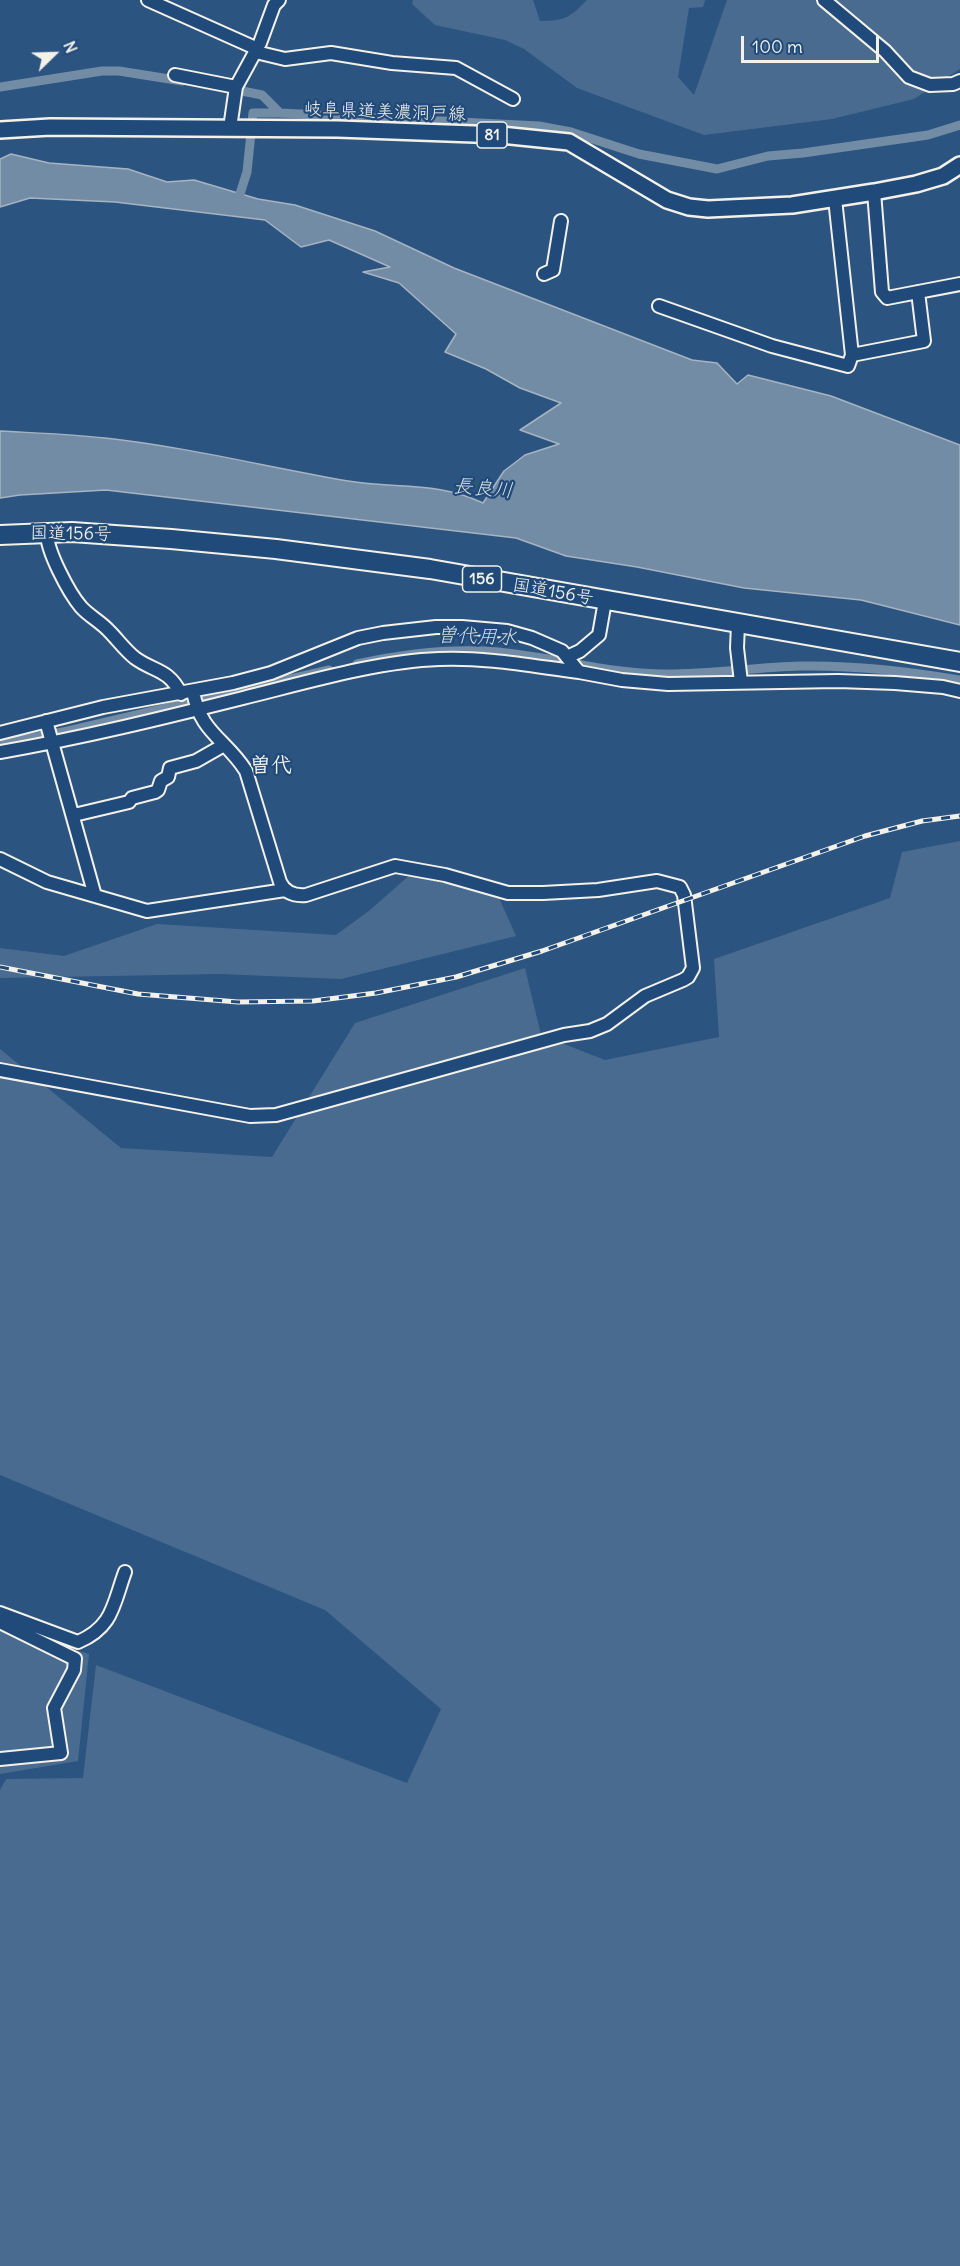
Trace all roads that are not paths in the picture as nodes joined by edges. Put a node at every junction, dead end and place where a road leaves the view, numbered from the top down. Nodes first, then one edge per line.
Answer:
1 (148, 0) edge
2 (279, 0) edge
3 (824, 0) edge
4 (256, 50) junction
5 (175, 75) dead end
6 (960, 81) edge
7 (235, 91) junction
8 (513, 99) dead end
9 (230, 128) junction
10 (0, 130) edge
11 (960, 165) edge
12 (874, 192) junction
13 (835, 199) junction
14 (561, 221) dead end
15 (544, 274) dead end
16 (960, 284) edge
17 (918, 292) junction
18 (660, 306) dead end
19 (852, 355) junction
20 (47, 532) junction
21 (0, 535) edge
22 (605, 601) junction
23 (738, 624) junction
24 (960, 662) edge
25 (573, 664) junction
26 (740, 674) junction
27 (275, 681) junction
28 (960, 691) edge
29 (192, 699) junction
30 (0, 733) edge
31 (50, 733) junction
32 (224, 745) junction
33 (0, 752) edge
34 (74, 815) junction
35 (0, 859) edge
36 (285, 890) junction
37 (95, 896) junction
38 (0, 1070) edge
39 (125, 1572) dead end
40 (0, 1613) edge
41 (0, 1622) edge
42 (0, 1759) edge

1 - 4 street
2 - 4 street
3 - 6 street
4 - 7 street
4 - 8 street
5 - 7 street
7 - 9 street
9 - 10 main road, 岐阜県道美濃洞戸線 / 81
9 - 13 main road, 岐阜県道美濃洞戸線 / 81
11 - 12 main road, 岐阜県道美濃洞戸線 / 81
12 - 13 main road, 岐阜県道美濃洞戸線 / 81
12 - 17 street
13 - 19 street
14 - 15 street
16 - 17 street
17 - 19 street
18 - 19 street
20 - 21 highway, 国道156号 / 156
20 - 22 highway, 国道156号 / 156
20 - 29 street
22 - 23 highway, 国道156号 / 156
22 - 25 street
23 - 24 highway, 国道156号 / 156
23 - 26 street
25 - 26 street
25 - 27 street
25 - 27 street
26 - 28 street
27 - 29 street
27 - 29 street
29 - 31 street
29 - 31 street
29 - 32 street
30 - 31 street
31 - 33 street
31 - 34 street
32 - 34 street
32 - 36 street
34 - 37 street
35 - 37 street
36 - 37 street
36 - 38 street
39 - 40 street
41 - 42 street

